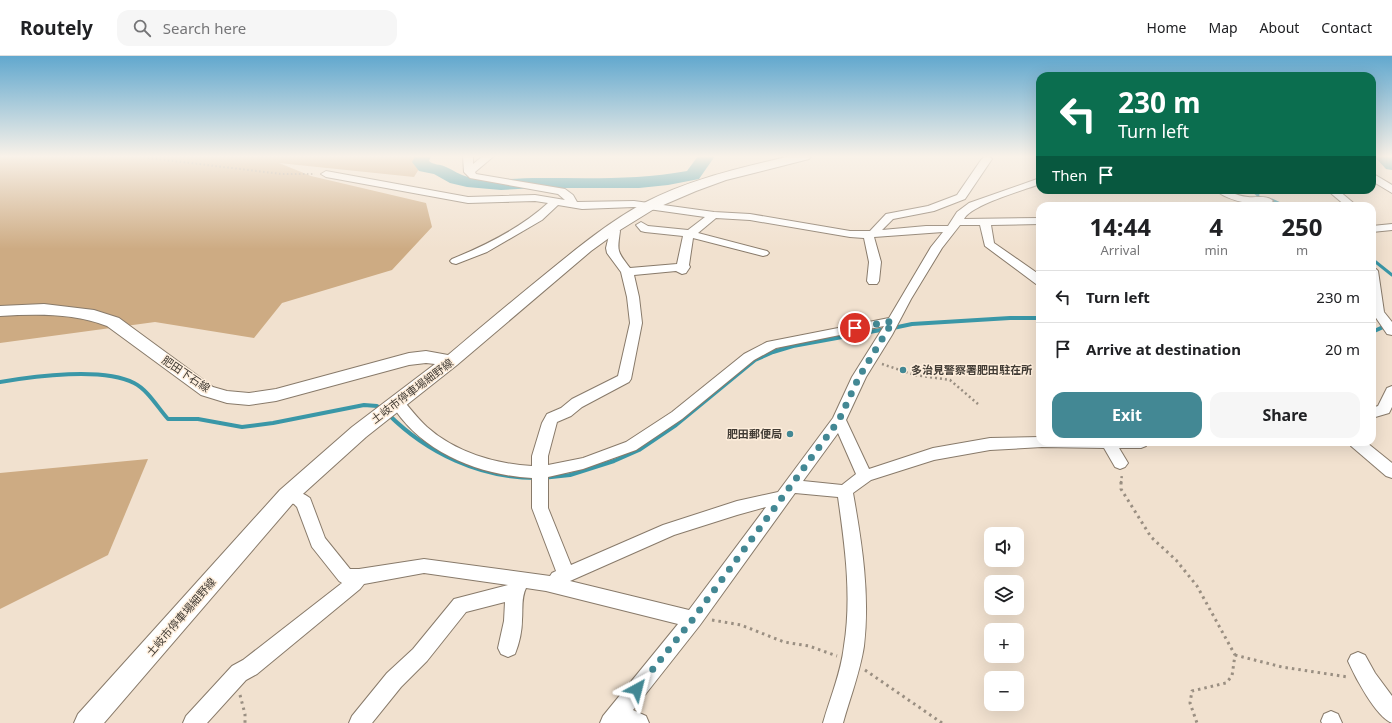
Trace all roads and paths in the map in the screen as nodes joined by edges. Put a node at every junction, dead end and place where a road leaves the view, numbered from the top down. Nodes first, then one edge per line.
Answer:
1 (398, 187) edge
2 (535, 187) edge
3 (693, 187) edge
4 (968, 187) edge
5 (1023, 187) edge
6 (1226, 194) edge
7 (1337, 194) edge
8 (555, 202) junction
9 (1274, 202) edge
10 (1347, 202) edge
11 (573, 205) junction
12 (649, 206) junction
13 (714, 215) junction
14 (983, 221) junction
15 (1036, 221) edge
16 (641, 225) dead end
17 (954, 226) junction
18 (1376, 227) edge
19 (1392, 227) edge
20 (613, 228) junction
21 (690, 234) junction
22 (871, 234) junction
23 (763, 253) dead end
24 (456, 261) dead end
25 (626, 272) junction
26 (1036, 278) edge
27 (874, 281) dead end
28 (1376, 300) edge
29 (0, 311) edge
30 (1378, 314) edge
31 (891, 326) junction
32 (1392, 331) edge
33 (871, 360) junction
34 (451, 362) junction
35 (1392, 391) edge
36 (978, 404) dead end
37 (389, 408) junction
38 (1376, 412) edge
39 (839, 420) junction
40 (1036, 442) edge
41 (1111, 446) edge
42 (1361, 446) edge
43 (1120, 463) joint
44 (1392, 472) edge
45 (865, 476) junction
46 (540, 477) junction
47 (786, 491) junction
48 (845, 491) junction
49 (287, 496) junction
50 (566, 575) junction
51 (359, 577) junction
52 (546, 584) junction
53 (518, 586) junction
54 (693, 618) junction
55 (508, 648) dead end
56 (1235, 656) junction
57 (850, 661) junction
58 (1358, 661) dead end
59 (234, 678) junction
60 (1368, 680) junction
61 (1392, 713) edge
62 (614, 718) edge
63 (87, 723) edge
64 (193, 723) edge
65 (245, 723) edge
66 (359, 723) edge
67 (639, 723) edge
68 (834, 723) edge
69 (942, 723) edge
70 (1197, 723) edge

1 - 8 street
2 - 11 street
3 - 12 main road, 土岐市停車場細野線
4 - 22 street
5 - 17 street
6 - 9 street
7 - 10 street
8 - 11 street
8 - 24 street
11 - 12 street
12 - 13 street
12 - 20 main road, 土岐市停車場細野線
13 - 21 street
13 - 22 street
14 - 15 street
14 - 17 street
14 - 26 street
16 - 21 street
17 - 22 street
17 - 31 street
18 - 19 street
20 - 25 street
20 - 34 main road, 土岐市停車場細野線
21 - 23 street
21 - 25 street
22 - 27 street
25 - 46 street
28 - 30 street
29 - 34 main road, 肥田下石線
30 - 32 street
31 - 33 street
31 - 46 street
33 - 36 path
33 - 39 street
34 - 37 main road, 土岐市停車場細野線
35 - 38 street
37 - 46 street
37 - 49 main road, 土岐市停車場細野線
39 - 45 street
39 - 47 street
40 - 45 street
41 - 43 street
42 - 44 street
43 - 56 path
45 - 48 street
46 - 50 street
47 - 48 street
47 - 50 street
47 - 54 street
48 - 57 street
49 - 51 street
49 - 63 main road, 土岐市停車場細野線
50 - 52 street
51 - 53 street
51 - 59 street
52 - 53 street
52 - 54 street
53 - 55 street
53 - 66 street
54 - 57 path
54 - 62 street
56 - 60 path
56 - 70 path
57 - 68 street
57 - 69 path
58 - 60 street
59 - 64 street
59 - 65 path
60 - 61 street
62 - 67 street

